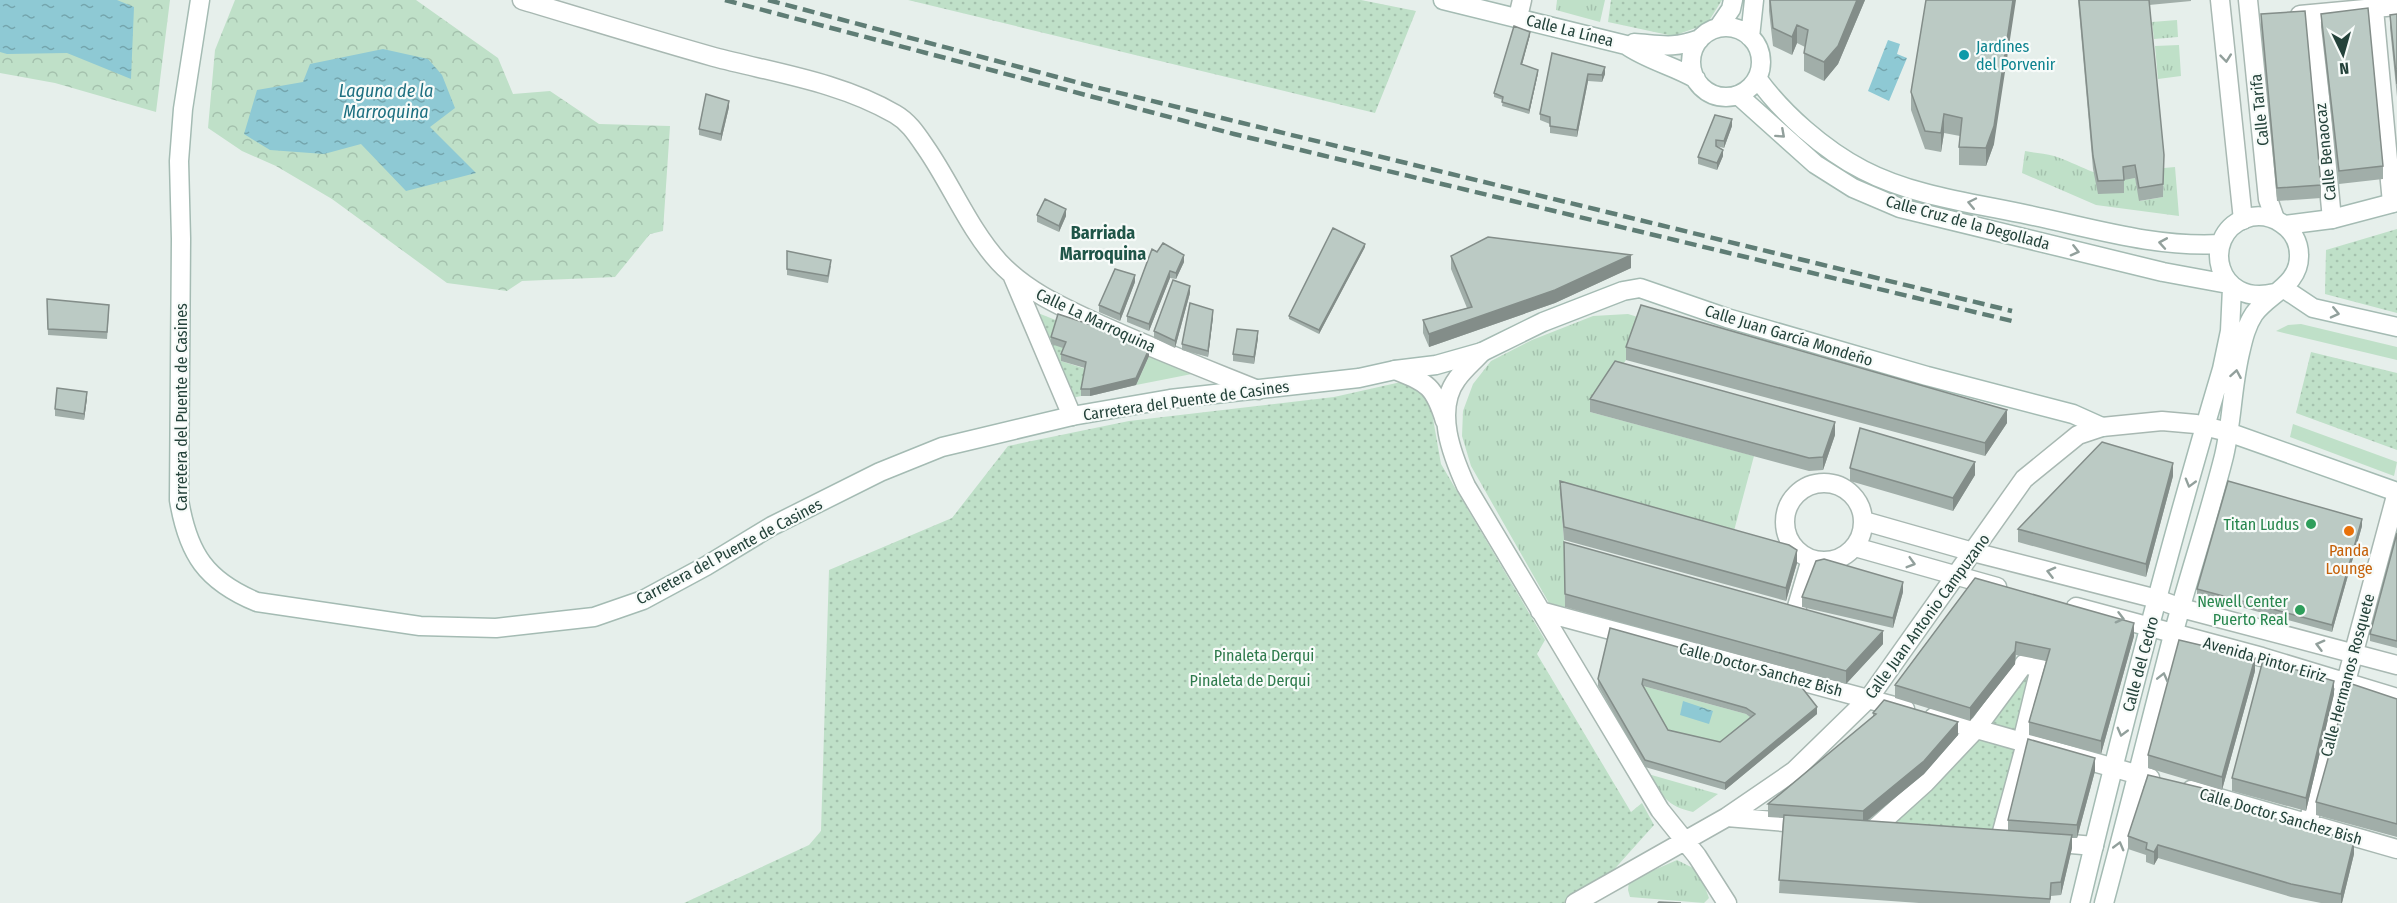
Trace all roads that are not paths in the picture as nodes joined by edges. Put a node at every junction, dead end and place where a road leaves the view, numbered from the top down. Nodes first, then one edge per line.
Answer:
1 (200, 0) edge
2 (522, 0) edge
3 (1443, 0) edge
4 (1733, 0) edge
5 (1754, 0) edge
6 (2220, 0) edge
7 (2248, 0) edge
8 (2397, 6) edge
9 (1520, 9) edge
10 (2374, 9) junction
11 (2312, 14) junction
12 (2250, 19) junction
13 (2222, 22) junction
14 (1718, 28) junction
15 (1750, 37) junction
16 (1700, 39) junction
17 (1626, 45) junction
18 (1757, 78) junction
19 (1696, 80) junction
20 (1738, 95) junction
21 (2395, 203) edge
22 (2332, 219) junction
23 (2243, 220) junction
24 (2280, 222) junction
25 (2297, 243) junction
26 (2221, 244) junction
27 (1012, 275) junction
28 (2230, 286) junction
29 (2279, 290) junction
30 (2397, 327) edge
31 (1482, 352) junction
32 (1436, 365) junction
33 (1395, 370) junction
34 (1359, 378) joint
35 (1456, 381) junction
36 (1258, 390) junction
37 (1432, 393) junction
38 (1072, 416) junction
39 (1446, 424) junction
40 (2206, 426) junction
41 (2102, 428) junction
42 (2228, 432) junction
43 (2397, 492) edge
44 (1864, 520) junction
45 (1855, 547) junction
46 (1972, 552) junction
47 (1811, 559) junction
48 (1956, 576) junction
49 (2013, 591) edge
50 (2157, 599) junction
51 (2058, 603) edge
52 (1774, 604) edge
53 (2181, 608) junction
54 (1540, 610) junction
55 (1796, 610) junction
56 (1818, 617) edge
57 (2149, 626) junction
58 (2174, 634) junction
59 (2354, 654) junction
60 (2397, 665) edge
61 (2345, 682) junction
62 (1869, 698) junction
63 (2397, 698) edge
64 (1976, 729) junction
65 (2024, 742) junction
66 (2113, 766) junction
67 (2138, 775) junction
68 (1727, 817) junction
69 (2308, 824) junction
70 (1829, 825) edge
71 (1852, 827) edge
72 (1874, 829) junction
73 (1897, 831) edge
74 (1978, 837) edge
75 (2001, 839) junction
76 (1686, 841) junction
77 (2094, 846) junction
78 (2397, 849) edge
79 (1606, 895) edge
80 (1575, 903) edge
81 (1727, 903) edge
82 (2080, 903) edge
83 (2104, 903) edge

1 - 38 street, Carretera del Puente de Casines
2 - 27 street, Calle La Marroquina
3 - 9 street, Calle La Línea
4 - 14 street
5 - 15 street
6 - 13 street, Calle Tarifa
7 - 12 street, Calle Tarifa
8 - 10 street
9 - 17 street, Calle La Línea
10 - 11 street
10 - 21 street
11 - 12 street
11 - 22 street, Calle Benaocaz
12 - 13 street
12 - 24 street, Calle Tarifa
13 -> 23 street, Calle Tarifa
14 - 15 street
14 - 16 street
15 - 18 street
16 - 17 street, Calle La Línea
16 - 19 street
17 - 19 street, Calle La Línea
18 - 20 street
26 -> 18 street, Calle Cruz de la Degollada
19 - 20 street
20 -> 28 street, Calle Cruz de la Degollada
21 - 22 street
22 - 24 street
22 - 25 street
23 - 24 street
23 - 26 street
24 - 25 street
25 - 29 street
26 - 28 street
27 - 36 street, Calle La Marroquina
27 - 38 street
28 - 29 street
28 - 40 street, Calle del Cedro
29 -> 30 street
42 -> 29 street, Calle del Cedro
31 - 32 street, Calle Juan García Mondeño
31 - 35 street, Calle Juan García Mondeño
31 - 41 street, Calle Juan García Mondeño
32 - 33 street, Calle Juan García Mondeño
32 - 35 street
32 - 37 street
33 - 34 street, Calle Juan García Mondeño
33 - 37 street
34 - 36 street, Carretera del Puente de Casines
35 - 39 street, Calle Juan García Mondeño
36 - 38 street, Carretera del Puente de Casines
37 - 39 street
39 - 54 street, Calle Juan García Mondeño
40 - 41 street, Calle Juan Antonio Campuzano
40 - 42 street, Calle Juan Antonio Campuzano
40 -> 50 street, Calle del Cedro
41 - 46 street, Calle Juan Antonio Campuzano
42 - 43 street
42 - 53 street, Calle del Cedro
43 - 59 street, Calle Hermanos Rosquete
44 - 45 street
44 - 46 street, Avenida Pintor Eiriz
44 - 47 street
45 - 47 street
45 -> 48 street
46 - 48 street, Calle Juan Antonio Campuzano
50 -> 46 street, Avenida Pintor Eiriz
47 - 55 street
48 - 49 street
48 - 62 street, Calle Juan Antonio Campuzano
50 - 53 street, Avenida Pintor Eiriz
50 - 57 street, Calle del Cedro
51 -> 57 street, Avenida Pintor Eiriz
52 - 55 street
53 - 58 street, Calle del Cedro
59 -> 53 street, Avenida Pintor Eiriz
54 - 62 street, Calle Doctor Sanchez Bish
54 - 76 street, Calle Juan García Mondeño
55 - 56 street
57 - 58 street, Avenida Pintor Eiriz
57 -> 66 street, Calle del Cedro
58 - 61 street, Avenida Pintor Eiriz
67 -> 58 street, Calle del Cedro
59 - 60 street, Avenida Pintor Eiriz
59 - 61 street, Calle Hermanos Rosquete
61 - 63 street, Avenida Pintor Eiriz
61 - 69 street, Calle Hermanos Rosquete
62 - 64 street, Calle Doctor Sanchez Bish
62 - 68 street, Calle Juan Antonio Campuzano
64 - 65 street, Calle Doctor Sanchez Bish
64 - 65 street
64 - 72 street
65 - 66 street, Calle Doctor Sanchez Bish
65 - 75 street
66 - 67 street, Calle Doctor Sanchez Bish
66 - 77 street, Calle del Cedro
67 - 69 street, Calle Doctor Sanchez Bish
83 -> 67 street, Calle del Cedro
68 - 70 street
68 - 76 street, Calle Juan Antonio Campuzano
69 - 78 street, Calle Doctor Sanchez Bish
71 - 72 street
72 - 73 street
74 - 75 street
75 - 77 street
76 - 79 street, Calle Juan Antonio Campuzano
76 - 81 street, Calle Juan García Mondeño
77 - 82 street, Calle del Cedro
79 - 80 street, Calle Juan Antonio Campuzano

